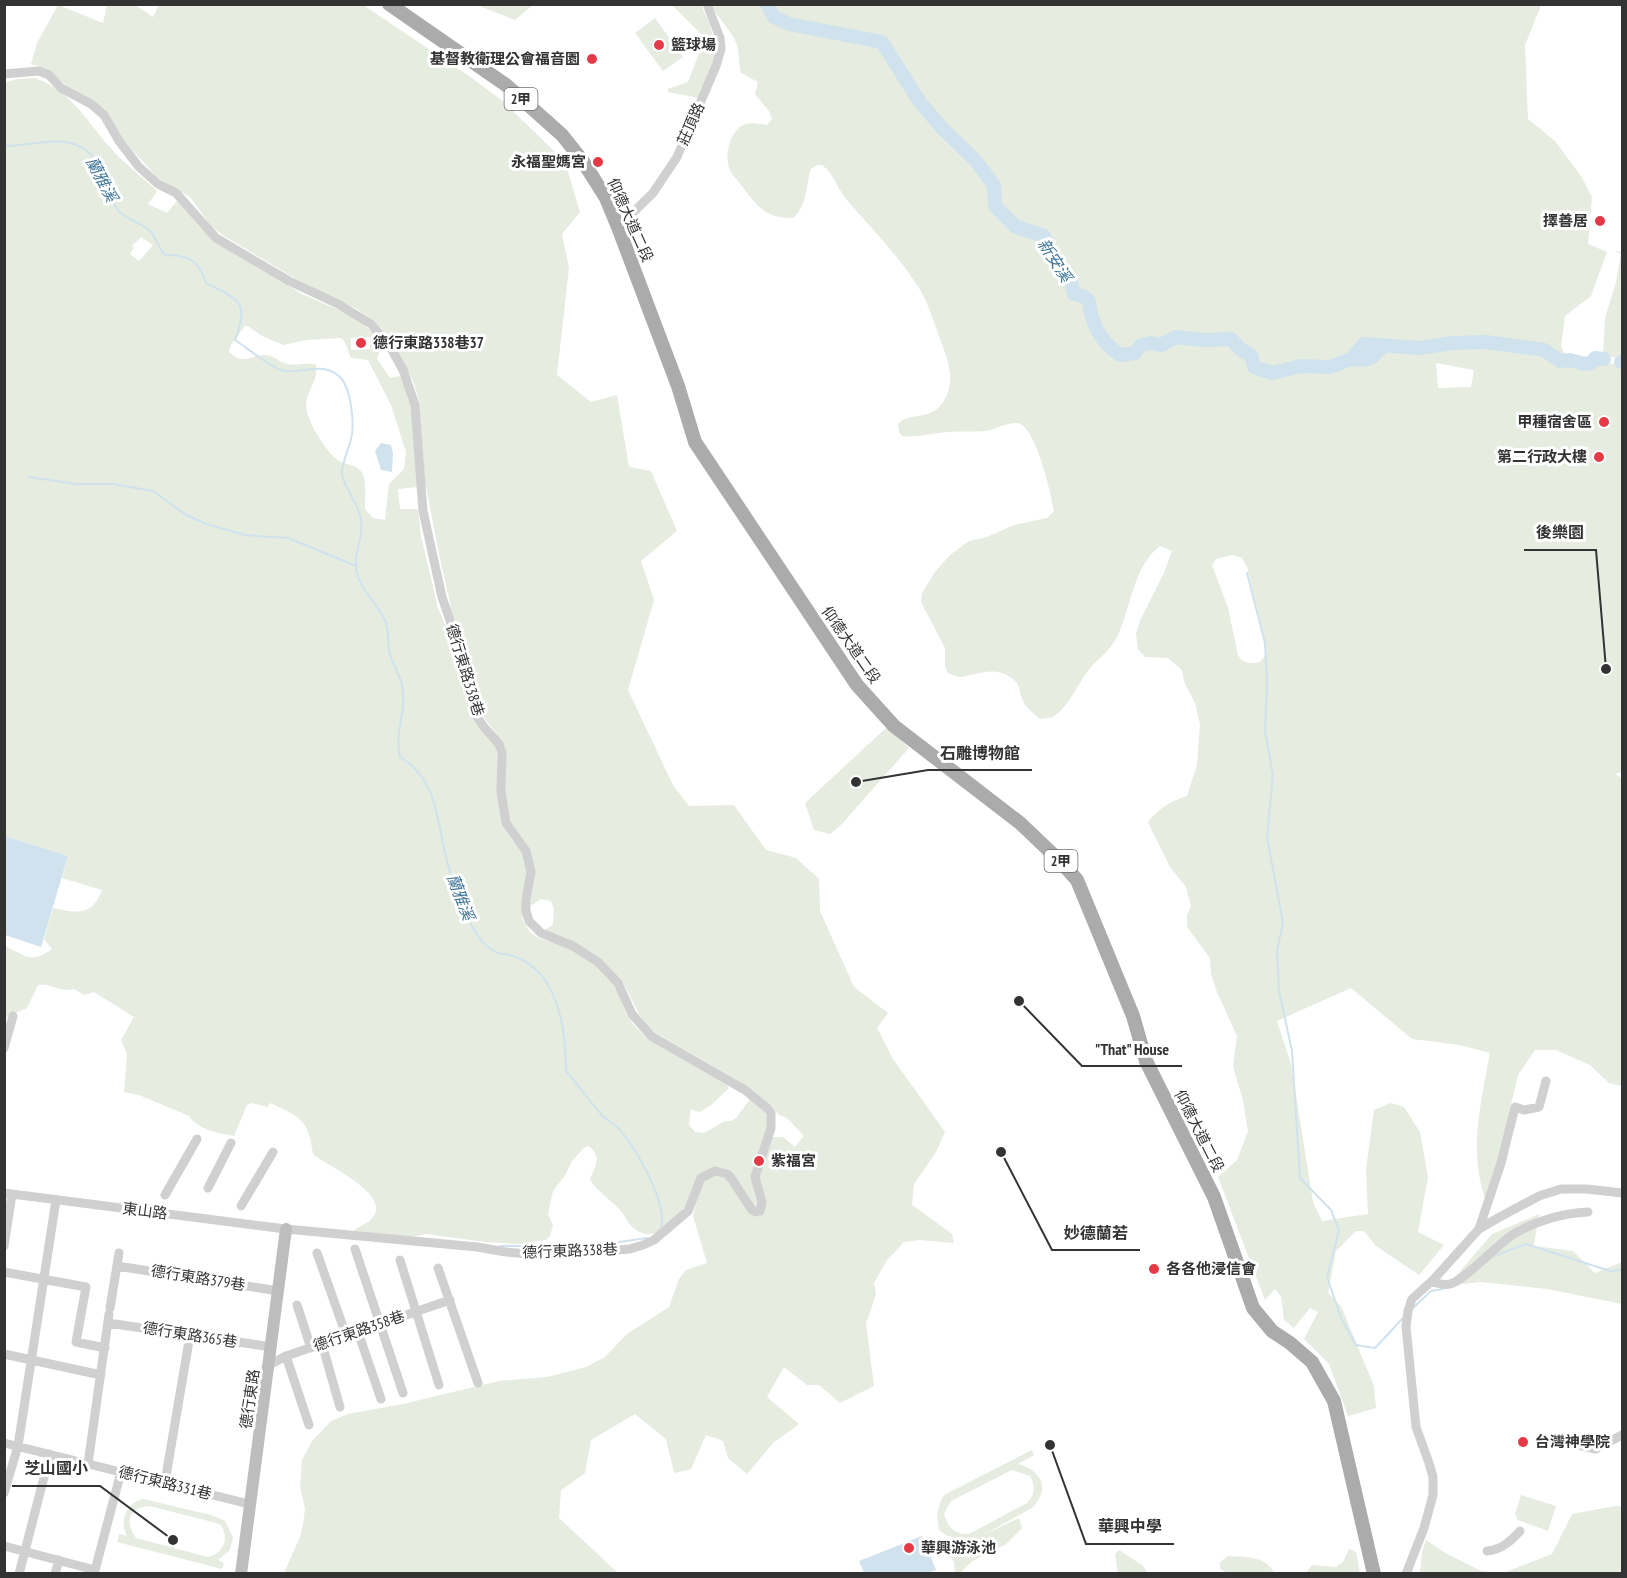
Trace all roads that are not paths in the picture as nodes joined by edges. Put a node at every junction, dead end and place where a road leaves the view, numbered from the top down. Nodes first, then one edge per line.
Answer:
1 (389, 4) edge
2 (707, 4) edge
3 (4, 74) edge
4 (618, 227) junction
5 (13, 1016) dead end
6 (4, 1048) edge
7 (1546, 1080) dead end
8 (197, 1139) dead end
9 (231, 1143) dead end
10 (273, 1152) dead end
11 (208, 1188) dead end
12 (8, 1193) edge
13 (1623, 1193) edge
14 (165, 1195) dead end
15 (56, 1200) junction
16 (241, 1206) dead end
17 (1588, 1212) dead end
18 (286, 1229) junction
19 (1479, 1229) junction
20 (4, 1246) edge
21 (355, 1249) dead end
22 (119, 1253) dead end
23 (317, 1253) dead end
24 (400, 1260) dead end
25 (117, 1266) junction
26 (438, 1268) dead end
27 (4, 1272) edge
28 (44, 1280) junction
29 (1432, 1281) junction
30 (279, 1291) junction
31 (450, 1300) junction
32 (297, 1305) dead end
33 (416, 1312) junction
34 (109, 1315) junction
35 (380, 1325) junction
36 (358, 1332) junction
37 (190, 1335) junction
38 (346, 1335) junction
39 (322, 1344) junction
40 (272, 1347) junction
41 (105, 1348) junction
42 (311, 1348) junction
43 (4, 1353) edge
44 (286, 1356) junction
45 (32, 1360) junction
46 (269, 1365) junction
47 (101, 1375) junction
48 (478, 1383) dead end
49 (439, 1385) dead end
50 (403, 1393) dead end
51 (381, 1399) dead end
52 (340, 1407) dead end
53 (309, 1425) dead end
54 (1623, 1436) edge
55 (4, 1443) edge
56 (1573, 1444) dead end
57 (18, 1446) junction
58 (50, 1454) junction
59 (88, 1464) junction
60 (121, 1472) junction
61 (165, 1482) junction
62 (4, 1493) edge
63 (250, 1506) junction
64 (1520, 1531) dead end
65 (4, 1546) edge
66 (26, 1551) junction
67 (1487, 1551) dead end
68 (59, 1560) junction
69 (95, 1572) edge
70 (19, 1574) edge
71 (56, 1574) edge
72 (241, 1574) edge
73 (1374, 1574) edge
74 (1406, 1574) edge

1 - 4 main road, 仰德大道二段 / 2甲
2 - 4 street, 莊頂路
3 - 18 street, 德行東路338巷
4 - 73 main road, 仰德大道二段 / 2甲
5 - 6 street
7 - 19 street
8 - 14 street
9 - 11 street
10 - 16 street
12 - 15 street, 東山路
12 - 20 street
13 - 19 street
15 - 18 street, 東山路
15 - 28 street
17 - 29 street
18 - 30 street, 德行東路
19 - 29 street
21 - 35 street
22 - 25 street
23 - 38 street
24 - 33 street
25 - 30 street, 德行東路379巷
25 - 34 street
26 - 31 street
27 - 28 street
28 - 41 street
28 - 45 street
29 - 74 street
30 - 40 street, 德行東路
31 - 33 street, 德行東路358巷
31 - 48 street
32 - 42 street
33 - 35 street, 德行東路358巷
33 - 49 street
34 - 37 street, 德行東路365巷
34 - 41 street
35 - 36 street, 德行東路358巷
35 - 50 street
36 - 38 street, 德行東路358巷
36 - 51 street
37 - 40 street, 德行東路365巷
37 - 61 street
38 - 39 street, 德行東路358巷
39 - 42 street, 德行東路358巷
39 - 52 street
40 - 46 street, 德行東路
41 - 47 street
42 - 44 street, 德行東路358巷
43 - 45 street
44 - 46 street, 德行東路358巷
44 - 53 street
45 - 47 street
45 - 57 street
46 - 63 street, 德行東路
47 - 59 street
54 - 56 street
55 - 57 street, 德行東路331巷
57 - 58 street, 德行東路331巷
57 - 62 street
58 - 59 street, 德行東路331巷
58 - 66 street
59 - 60 street, 德行東路331巷
60 - 61 street, 德行東路331巷
60 - 69 street
61 - 63 street, 德行東路331巷
63 - 72 street, 德行東路
64 - 67 street
65 - 66 street
66 - 68 street
66 - 70 street
68 - 69 street
68 - 71 street

